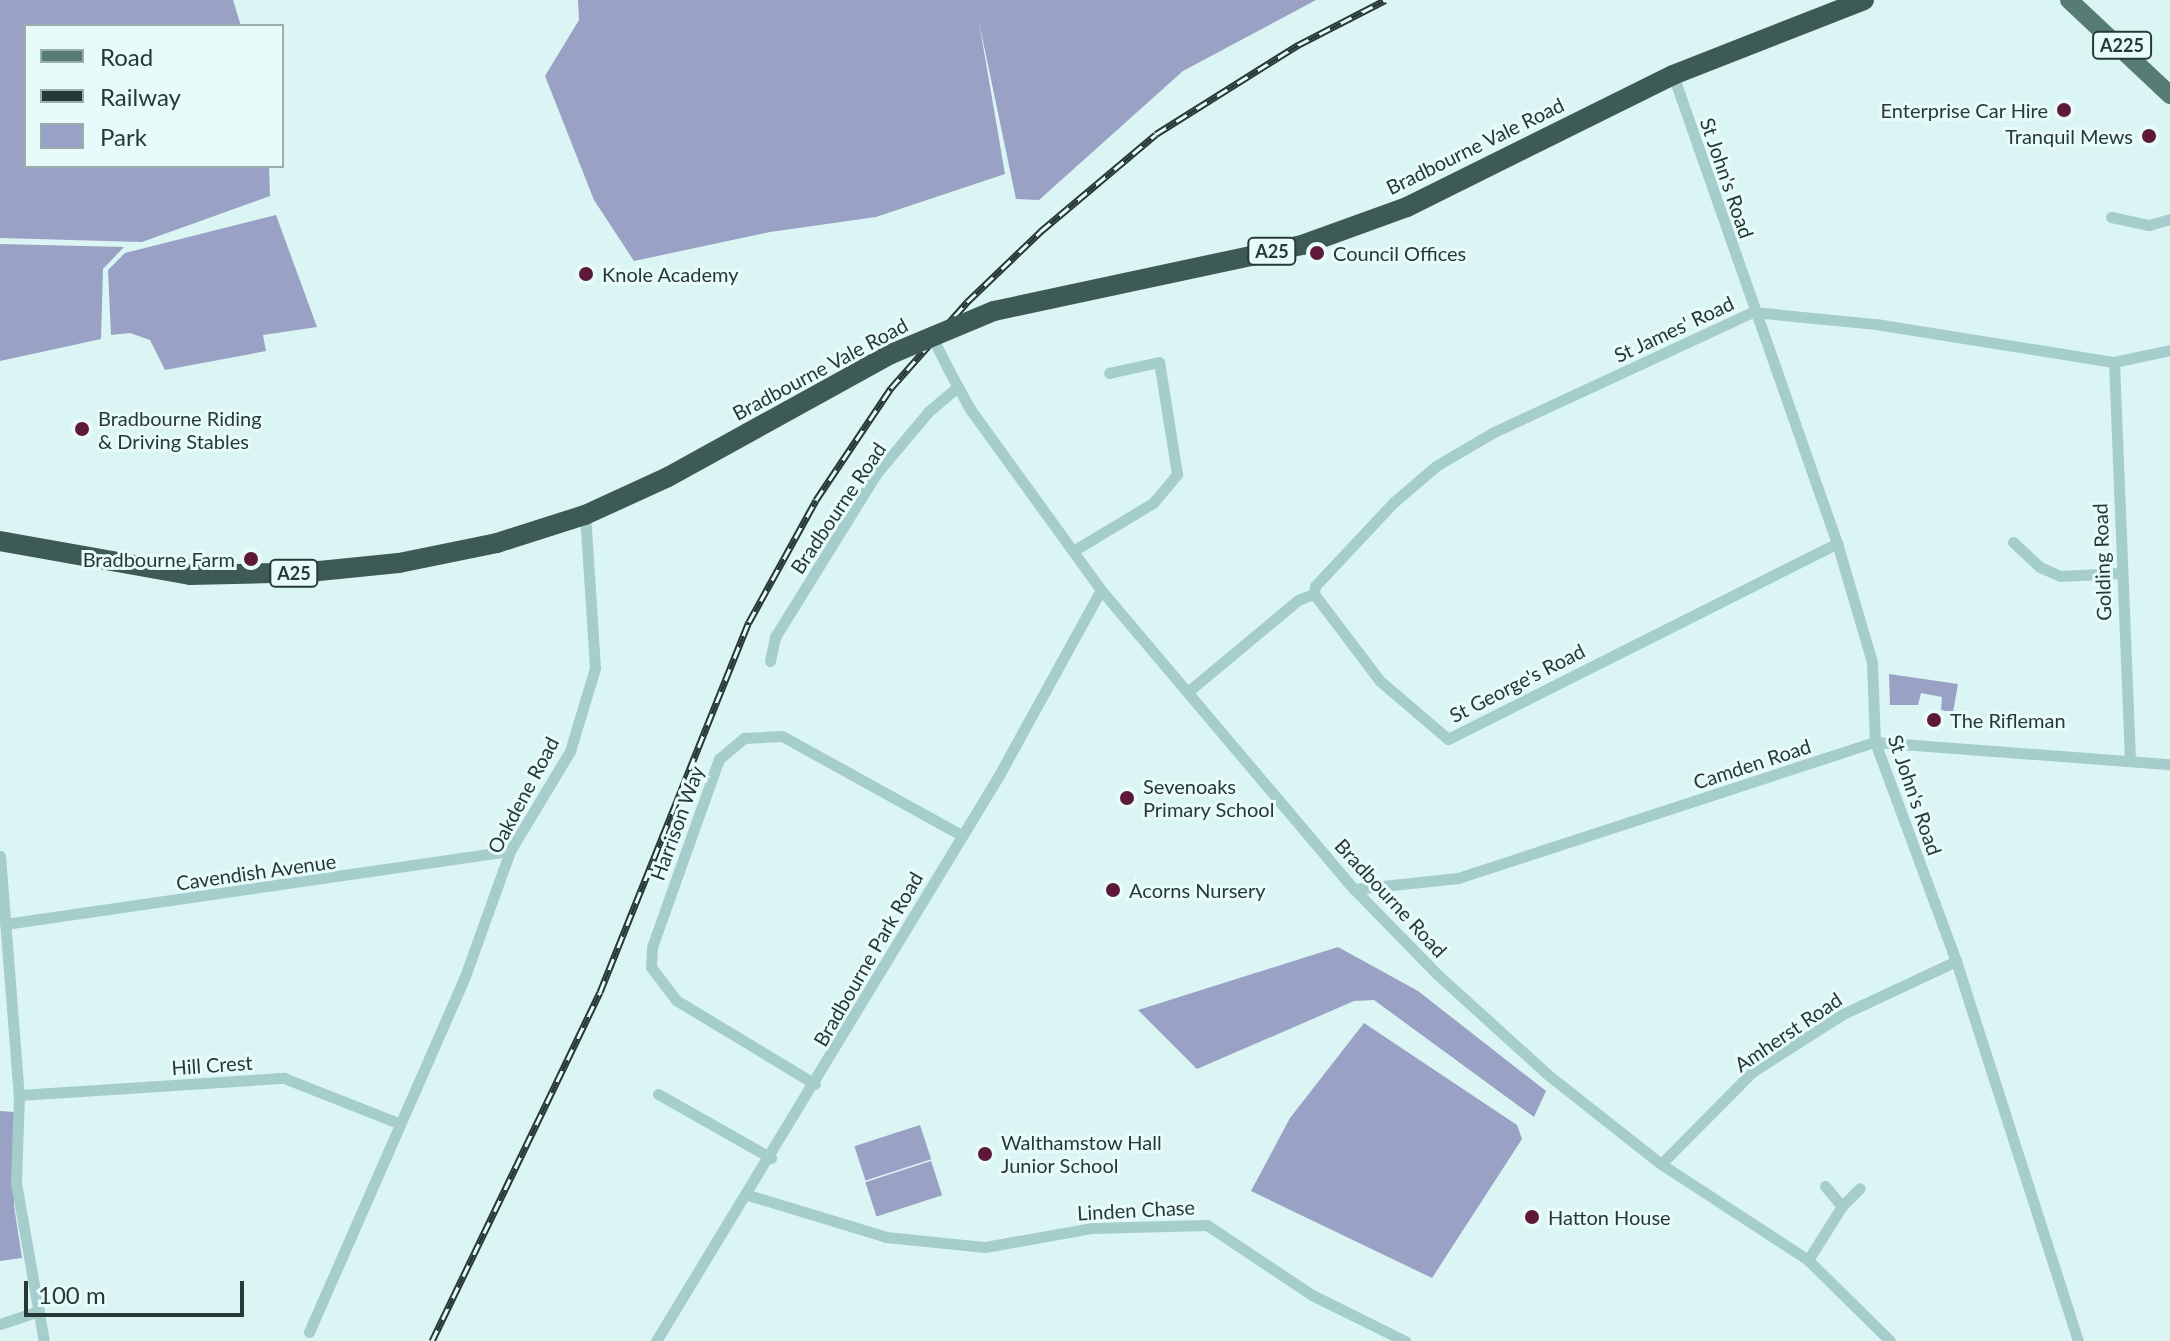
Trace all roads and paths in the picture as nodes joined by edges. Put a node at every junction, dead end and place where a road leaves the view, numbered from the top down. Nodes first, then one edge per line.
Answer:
1 (1864, 0) edge
2 (2069, 0) edge
3 (1673, 75) junction
4 (2170, 95) edge
5 (2111, 217) dead end
6 (2170, 219) edge
7 (1753, 312) junction
8 (932, 337) junction
9 (2170, 350) edge
10 (2114, 362) junction
11 (1109, 373) dead end
12 (956, 388) junction
13 (585, 515) junction
14 (0, 541) edge
15 (2013, 542) dead end
16 (1837, 543) junction
17 (1073, 551) junction
18 (2120, 573) junction
19 (1101, 590) junction
20 (1314, 594) junction
21 (770, 661) dead end
22 (1190, 690) junction
23 (1875, 742) junction
24 (2130, 761) junction
25 (2170, 764) edge
26 (961, 835) junction
27 (510, 851) junction
28 (0, 856) edge
29 (1354, 889) junction
30 (5, 924) junction
31 (1956, 961) junction
32 (815, 1084) junction
33 (658, 1094) dead end
34 (19, 1095) junction
35 (398, 1123) junction
36 (771, 1158) junction
37 (1661, 1164) junction
38 (1825, 1186) dead end
39 (1860, 1188) dead end
40 (748, 1195) junction
41 (1842, 1206) junction
42 (1808, 1260) junction
43 (39, 1311) junction
44 (0, 1324) edge
45 (309, 1332) dead end
46 (44, 1341) edge
47 (656, 1341) edge
48 (1405, 1341) edge
49 (1890, 1341) edge
50 (2078, 1341) edge

1 - 3 highway, Bradbourne Vale Road / A25
2 - 4 main road, A225
3 - 7 street, St John's Road
3 - 8 highway, Bradbourne Vale Road / A25, bridge
5 - 6 street
7 - 10 street, St James' Road
7 - 16 street, St John's Road
7 - 20 street, St James' Road
8 - 12 street, Bradbourne Road, bridge
8 - 13 highway, Bradbourne Vale Road / A25, bridge
9 - 10 street, St James' Road
10 - 18 street, Golding Road
11 - 17 street
12 - 17 street, Bradbourne Road
12 - 21 street, Bradbourne Road
13 - 14 highway, Bradbourne Vale Road / A25
13 - 27 street, Oakdene Road
15 - 18 street
16 - 20 street, St George's Road
16 - 23 street, St John's Road
17 - 19 street, Bradbourne Road
18 - 24 street, Golding Road
19 - 22 street, Bradbourne Road
19 - 26 street, Bradbourne Park Road
20 - 22 street
22 - 29 street, Bradbourne Road
23 - 24 street, Camden Road
23 - 29 street, Camden Road
23 - 31 street, St John's Road
24 - 25 street, Camden Road
26 - 32 street, Bradbourne Park Road
26 - 32 street, Harrison Way
27 - 30 street, Cavendish Avenue
27 - 35 street, Oakdene Road
28 - 30 street
29 - 37 street, Bradbourne Road
30 - 34 street
31 - 37 street, Amherst Road
31 - 50 street, St John's Road
32 - 36 street, Bradbourne Park Road
33 - 36 street
34 - 35 street, Hill Crest
34 - 43 street
35 - 45 street, Oakdene Road
36 - 40 street, Bradbourne Park Road
37 - 42 street, Bradbourne Road
38 - 41 street
39 - 41 street
40 - 47 street, Bradbourne Park Road
40 - 48 street, Linden Chase
41 - 42 street
42 - 49 street, Bradbourne Road
43 - 44 street
43 - 46 street

